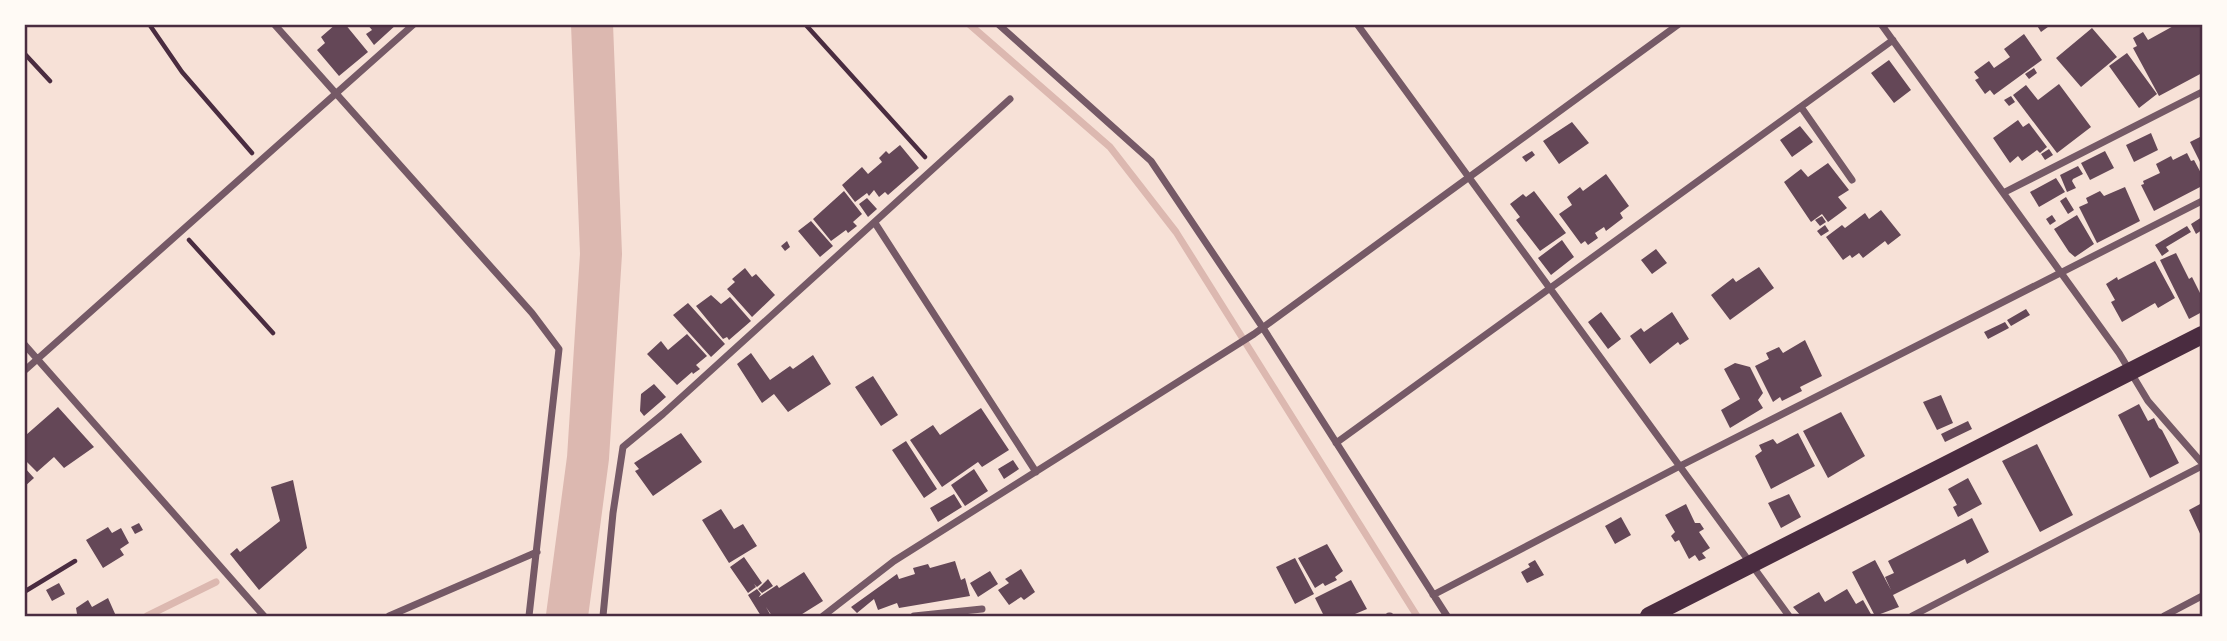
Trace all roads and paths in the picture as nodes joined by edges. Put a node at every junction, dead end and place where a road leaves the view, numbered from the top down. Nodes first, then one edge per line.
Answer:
1 (149, 24) edge
2 (274, 24) edge
3 (414, 24) edge
4 (806, 24) edge
5 (998, 24) edge
6 (1357, 24) edge
7 (1679, 24) edge
8 (1881, 24) edge
9 (1893, 40) junction
10 (24, 52) edge
11 (50, 81) dead end
12 (2203, 92) edge
13 (335, 94) junction
14 (1010, 99) dead end
15 (1801, 107) junction
16 (260, 161) junction
17 (935, 168) junction
18 (1469, 176) junction
19 (1852, 180) dead end
20 (2005, 192) junction
21 (2203, 201) edge
22 (875, 223) junction
23 (181, 231) junction
24 (2062, 273) junction
25 (1550, 288) junction
26 (1263, 328) junction
27 (273, 332) dead end
28 (2203, 335) edge
29 (24, 344) edge
30 (38, 359) junction
31 (24, 371) edge
32 (2132, 372) junction
33 (1336, 443) junction
34 (2203, 465) edge
35 (1680, 466) junction
36 (1036, 472) junction
37 (537, 552) junction
38 (75, 561) dead end
39 (1751, 564) junction
40 (24, 592) edge
41 (1433, 595) junction
42 (2203, 596) edge
43 (982, 609) dead end
44 (264, 617) edge
45 (389, 617) edge
46 (529, 617) edge
47 (603, 617) edge
48 (823, 617) edge
49 (914, 617) edge
50 (1447, 617) edge
51 (1649, 617) edge
52 (1789, 617) edge
53 (1912, 617) edge
54 (2164, 617) edge

1 - 16 path
2 - 13 street
3 - 13 street
4 - 17 path
5 - 26 street
6 - 18 street
7 - 18 street
8 - 9 street
9 - 15 street
9 - 20 street
10 - 11 path
12 - 20 street
13 - 16 street
13 - 37 street
14 - 17 street
15 - 19 street
15 - 25 street
16 - 23 street
17 - 22 street
18 - 25 street
18 - 26 street
20 - 24 street
21 - 24 street
22 - 36 street
22 - 47 street
23 - 27 path
23 - 30 street
24 - 32 street
24 - 35 street
25 - 33 street
25 - 35 street
26 - 33 street
26 - 36 street
28 - 32 highway
29 - 30 street
30 - 31 street
30 - 44 street
32 - 34 street
32 - 39 highway
33 - 41 street
34 - 53 street
35 - 39 street
35 - 41 street
36 - 48 street
37 - 45 street
37 - 46 street
38 - 40 path
39 - 51 highway
39 - 52 street
41 - 50 street
42 - 54 street
43 - 49 street

